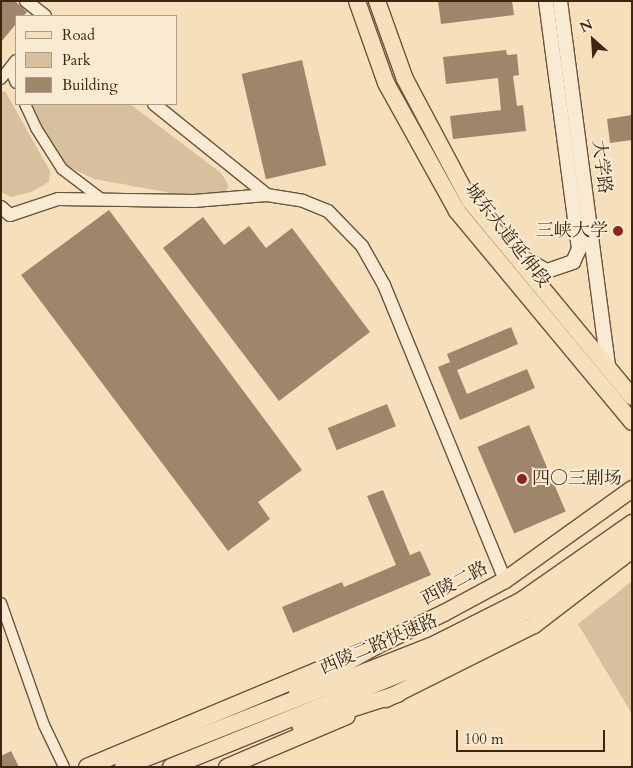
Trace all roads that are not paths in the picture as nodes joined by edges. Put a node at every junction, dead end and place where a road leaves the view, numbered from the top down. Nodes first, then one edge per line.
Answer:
1 (26, 1) edge
2 (357, 1) edge
3 (377, 1) edge
4 (546, 1) edge
5 (560, 1) edge
6 (44, 15) edge
7 (13, 64) edge
8 (15, 77) edge
9 (1, 79) edge
10 (25, 105) edge
11 (155, 105) edge
12 (267, 195) junction
13 (100, 198) junction
14 (1, 207) edge
15 (514, 252) junction
16 (608, 367) junction
17 (632, 397) edge
18 (632, 422) edge
19 (632, 489) edge
20 (632, 523) edge
21 (632, 538) edge
22 (632, 550) edge
23 (505, 580) junction
24 (1, 603) edge
25 (376, 646) junction
26 (345, 689) junction
27 (398, 694) junction
28 (231, 724) junction
29 (64, 767) edge
30 (87, 767) edge
31 (123, 767) edge
32 (171, 767) edge
33 (175, 767) edge
34 (227, 767) edge

1 - 6 street
2 - 18 main road, 城东大道延伸段
3 - 15 main road, 城东大道延伸段
4 - 15 main road, 大学路
5 - 16 main road, 大学路
7 - 8 street
7 - 9 street
10 - 13 street
11 - 12 street
12 - 13 street
12 - 23 street
13 - 14 street
15 - 16 main road, 城东大道延伸段
16 - 17 main road, 城东大道延伸段
19 - 23 main road, 西陵二路
20 - 26 main road, 西陵二路快速路
21 - 26 main road, 西陵二路快速路
22 - 27 main road
23 - 25 main road, 西陵二路
24 - 29 street
25 - 28 main road
25 - 30 main road, 西陵二路
26 - 28 main road, 西陵二路快速路
26 - 32 main road, 西陵二路快速路
27 - 33 main road
27 - 34 main road
28 - 31 main road, 西陵二路快速路

